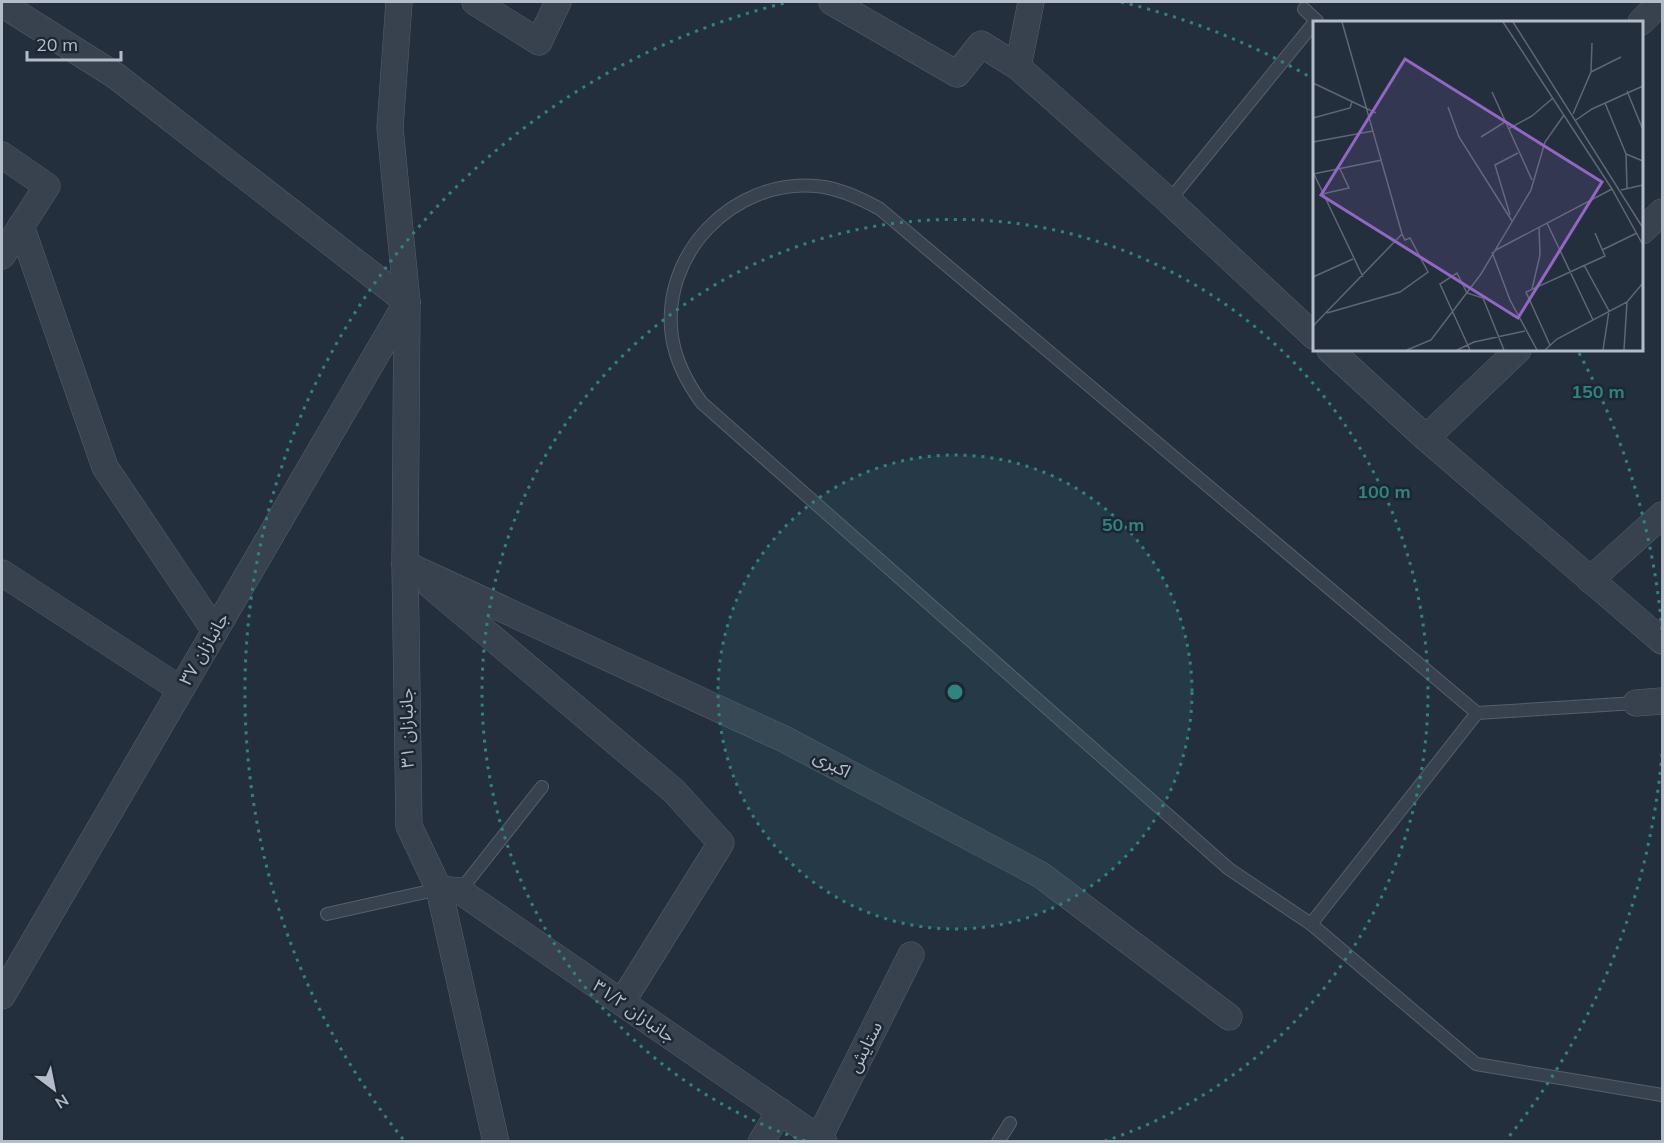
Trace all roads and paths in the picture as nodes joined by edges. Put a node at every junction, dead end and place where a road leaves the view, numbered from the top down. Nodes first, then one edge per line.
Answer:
1 (399, 2) edge
2 (475, 2) edge
3 (558, 2) edge
4 (832, 2) edge
5 (1031, 2) edge
6 (2, 4) edge
7 (1304, 9) dead end
8 (1317, 21) edge
9 (1313, 25) edge
10 (1018, 67) junction
11 (2, 154) edge
12 (1169, 201) junction
13 (21, 226) junction
14 (2, 256) edge
15 (407, 302) junction
16 (1313, 335) edge
17 (1331, 351) edge
18 (1517, 351) edge
19 (1426, 438) junction
20 (1662, 515) edge
21 (405, 564) junction
22 (2, 573) edge
23 (1590, 580) junction
24 (215, 631) junction
25 (1662, 640) edge
26 (180, 689) junction
27 (1662, 700) edge
28 (1636, 703) joint
29 (1477, 712) junction
30 (542, 787) dead end
31 (450, 890) junction
32 (327, 914) dead end
33 (1311, 924) junction
34 (911, 955) dead end
35 (2, 996) edge
36 (622, 1002) junction
37 (1229, 1017) dead end
38 (1662, 1095) edge
39 (780, 1111) junction
40 (1010, 1122) dead end
41 (822, 1140) edge
42 (496, 1142) edge
43 (761, 1142) edge
44 (998, 1142) edge

1 - 15 street, جانبازان ۳۱
2 - 3 street
4 - 10 street
5 - 10 street
6 - 15 street
7 - 8 lane
9 - 12 lane
10 - 12 street
11 - 13 street
12 - 16 street
13 - 14 street
13 - 24 street
15 - 21 street, جانبازان ۳۱
15 - 24 street, جانبازان ۳۷
17 - 19 street
18 - 19 street
19 - 23 street
20 - 23 street
21 - 31 street, جانبازان ۳۱
21 - 36 street
21 - 37 street, اکبری
22 - 26 street
23 - 25 street
24 - 26 street, جانبازان ۳۷
26 - 35 street, جانبازان ۳۷
27 - 28 street
28 - 29 lane
29 - 33 lane
29 - 33 lane
30 - 31 lane
31 - 32 lane
31 - 36 street, جانبازان ۳۱/۲
31 - 42 street, جانبازان ۳۱
33 - 38 lane
34 - 41 street, ستایش
36 - 39 street, جانبازان ۳۱/۲
39 - 41 street, جانبازان ۳۱/۲
39 - 43 street
40 - 44 lane

